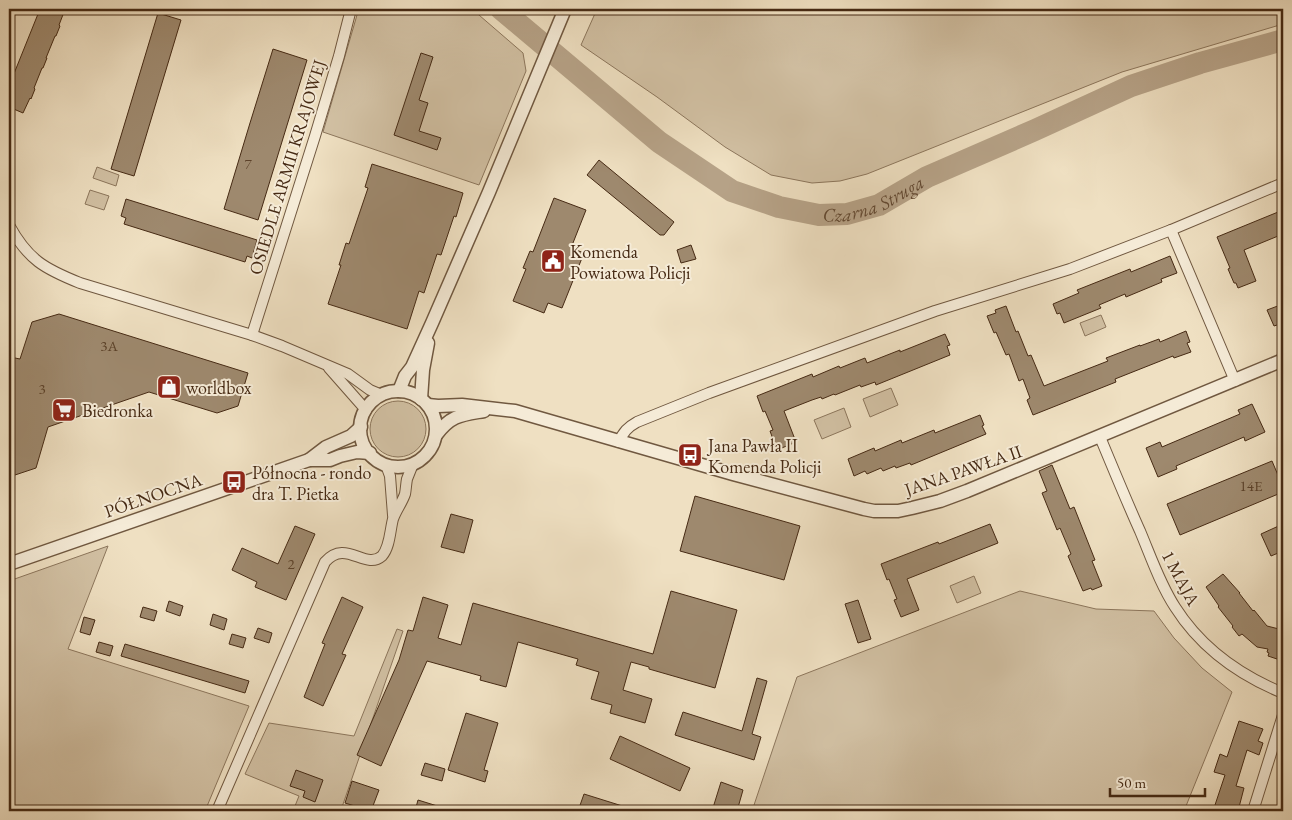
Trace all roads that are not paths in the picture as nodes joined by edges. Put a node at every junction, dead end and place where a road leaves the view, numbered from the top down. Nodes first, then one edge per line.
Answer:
1 (351, 9) edge
2 (565, 9) edge
3 (1283, 183) edge
4 (9, 225) edge
5 (1171, 230) junction
6 (432, 323) junction
7 (252, 335) junction
8 (1283, 360) edge
9 (327, 366) junction
10 (1234, 381) junction
11 (399, 391) junction
12 (382, 395) junction
13 (425, 402) junction
14 (497, 409) junction
15 (366, 410) junction
16 (361, 426) junction
17 (436, 435) junction
18 (1100, 437) junction
19 (619, 442) junction
20 (370, 453) junction
21 (309, 460) junction
22 (413, 464) junction
23 (386, 465) junction
24 (394, 518) junction
25 (9, 564) edge
26 (1283, 693) edge
27 (1283, 714) edge
28 (217, 811) edge
29 (1253, 811) edge

1 - 7 street, OSIEDLE ARMII KRAJOWEJ
2 - 6 street
3 - 5 street
4 - 7 street
5 - 10 street
5 - 19 street
6 - 11 street
6 - 13 street
7 - 9 street
8 - 10 street, JANA PAWŁA II
9 - 12 street
9 - 15 street
10 - 18 street, JANA PAWŁA II
11 - 12 street
11 - 13 street
12 - 15 street
13 - 14 street, JANA PAWŁA II
13 - 17 street
14 - 17 street, JANA PAWŁA II
14 - 19 street, JANA PAWŁA II
15 - 16 street
16 - 20 street
16 - 21 street
17 - 22 street
18 - 19 street, JANA PAWŁA II
18 - 26 street, 1 MAJA
20 - 21 street
20 - 23 street
21 - 25 street, PÓŁNOCNA
22 - 23 street
22 - 24 street
23 - 24 street
24 - 28 street
27 - 29 street

